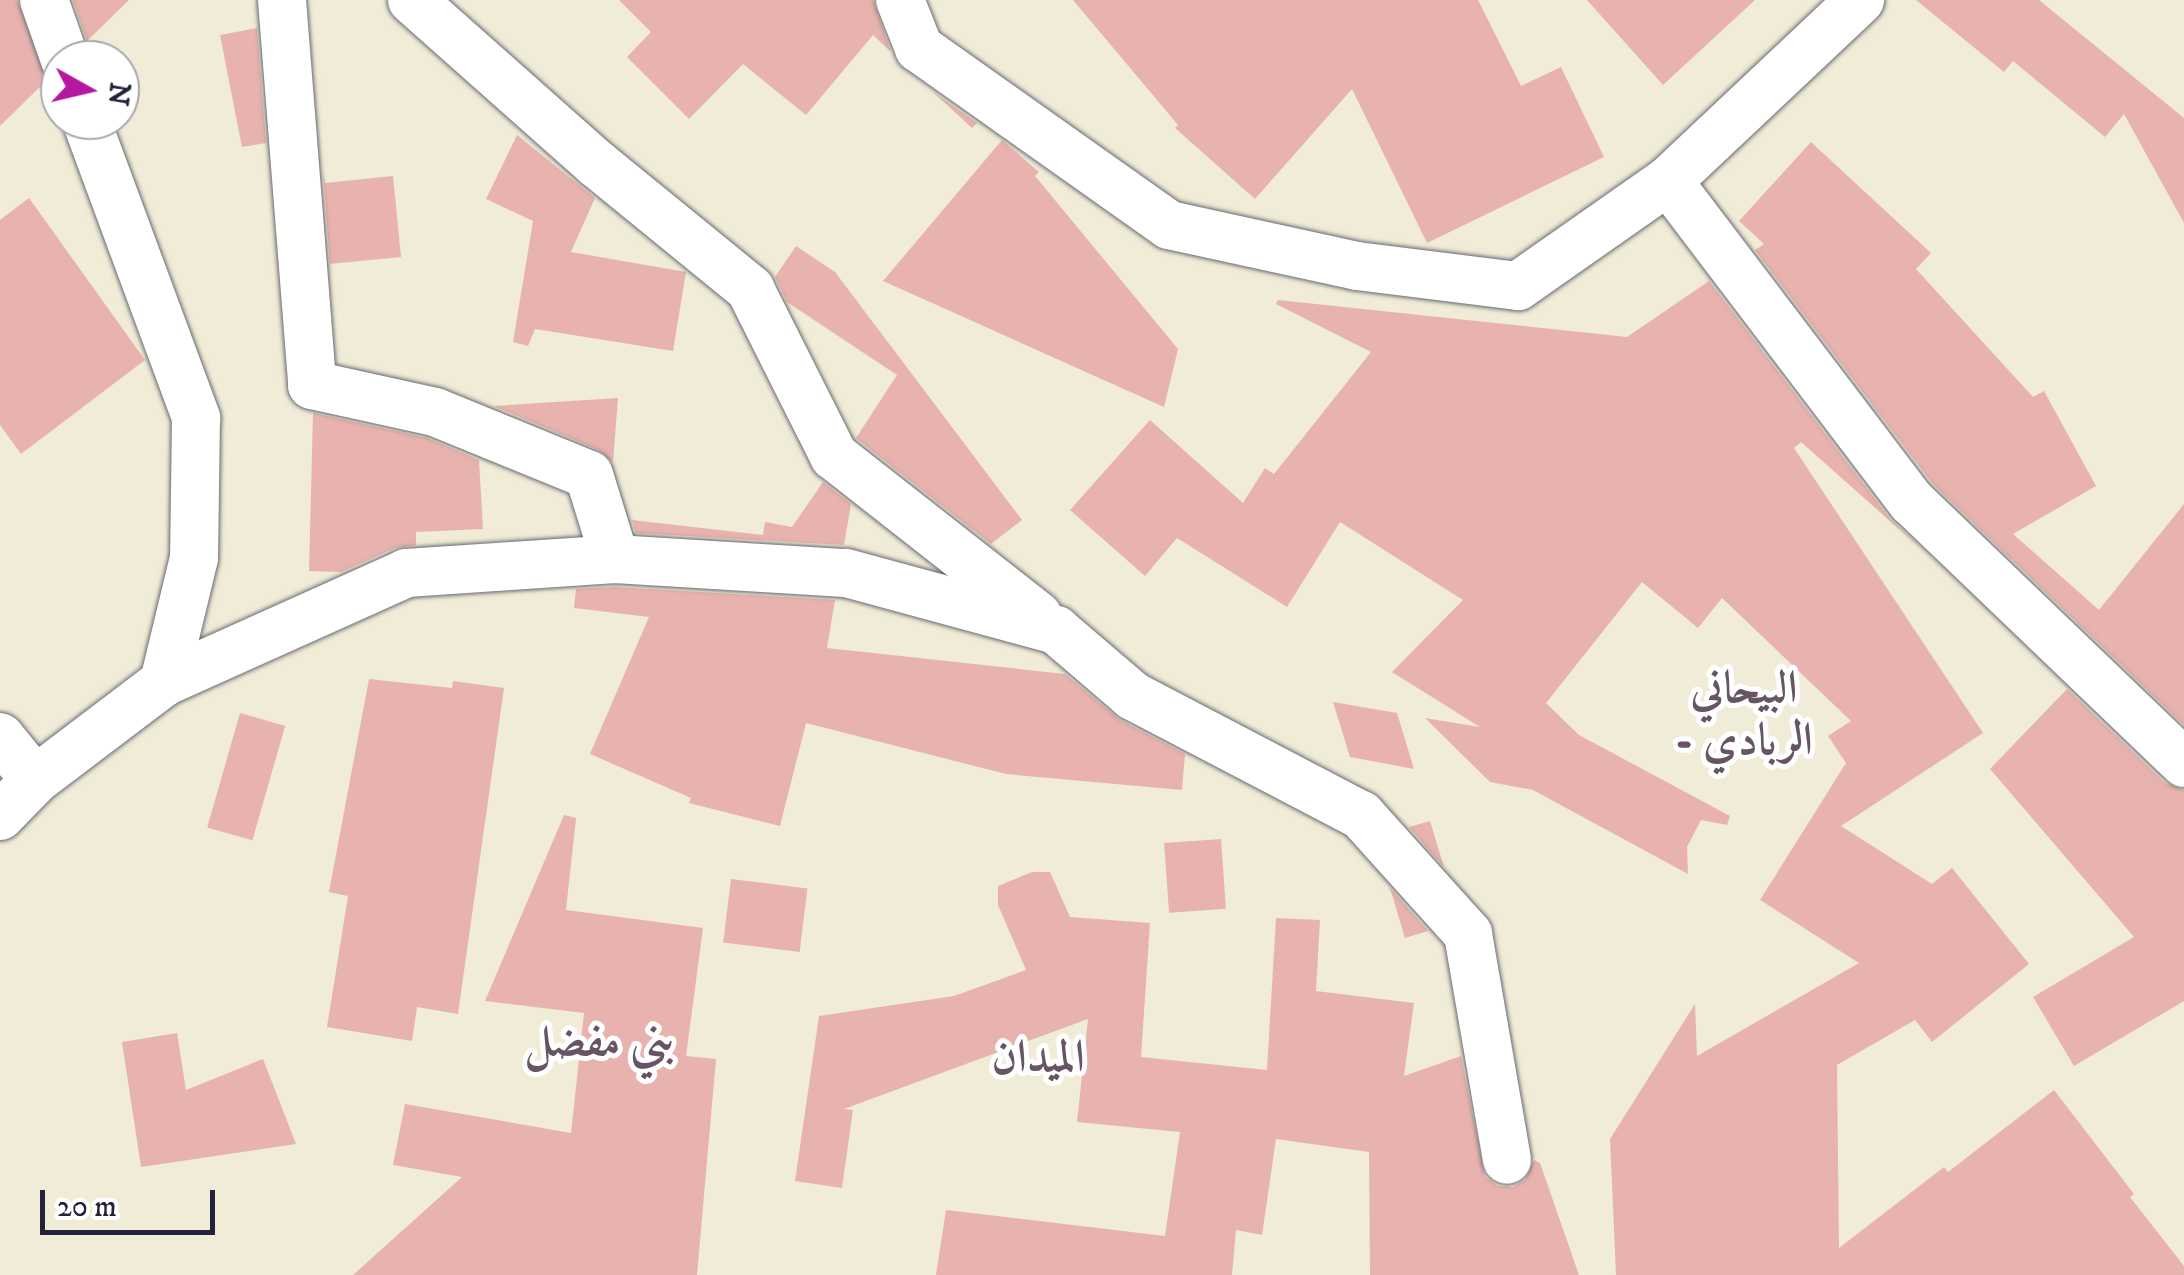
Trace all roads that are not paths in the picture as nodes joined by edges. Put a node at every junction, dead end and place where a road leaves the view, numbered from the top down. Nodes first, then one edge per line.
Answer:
1 (44, 0) edge
2 (282, 0) edge
3 (412, 0) edge
4 (868, 0) edge
5 (900, 0) edge
6 (1860, 0) edge
7 (58, 40) edge
8 (919, 48) junction
9 (93, 140) edge
10 (1668, 180) junction
11 (615, 559) junction
12 (1056, 630) junction
13 (164, 682) junction
14 (0, 737) edge
15 (2184, 763) edge
16 (35, 780) junction
17 (0, 816) edge
18 (1508, 1160) dead end

1 - 7 street
2 - 11 street
3 - 12 street
4 - 8 street
5 - 8 street
6 - 10 street
8 - 10 street
9 - 13 street
10 - 15 street
11 - 12 street
11 - 13 street
12 - 18 street
13 - 16 street
14 - 16 street
16 - 17 street

